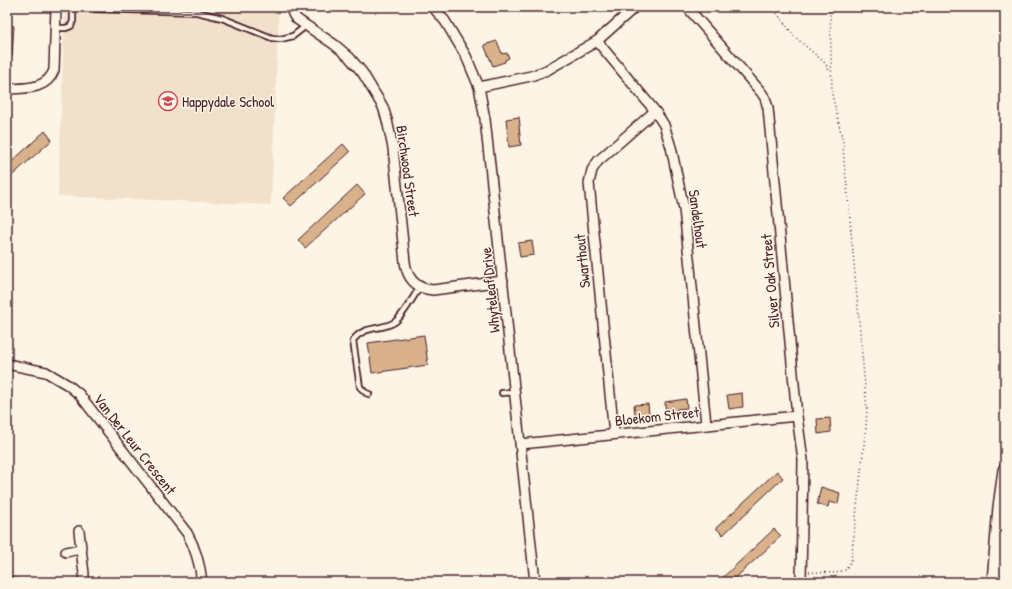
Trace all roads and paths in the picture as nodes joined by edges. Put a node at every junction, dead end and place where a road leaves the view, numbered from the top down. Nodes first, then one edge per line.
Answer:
1 (56, 7) edge
2 (73, 7) edge
3 (290, 7) edge
4 (433, 7) edge
5 (635, 7) edge
6 (687, 7) edge
7 (772, 7) edge
8 (830, 7) edge
9 (95, 9) dead end
10 (307, 25) junction
11 (55, 28) junction
12 (597, 41) junction
13 (830, 74) junction
14 (479, 87) junction
15 (7, 89) edge
16 (655, 111) junction
17 (504, 282) junction
18 (420, 287) junction
19 (7, 364) edge
20 (515, 392) junction
21 (502, 393) dead end
22 (369, 394) dead end
23 (797, 416) junction
24 (706, 424) junction
25 (614, 434) junction
26 (520, 444) junction
27 (1005, 470) edge
28 (79, 531) dead end
29 (80, 549) junction
30 (66, 552) dead end
31 (801, 572) junction
32 (7, 575) edge
33 (27, 582) edge
34 (82, 582) edge
35 (202, 582) edge
36 (535, 582) edge
37 (801, 582) edge
38 (994, 582) edge

1 - 11 street
2 - 11 lane
3 - 10 street, Birchwood Street
4 - 14 street, Whyteleaf Drive
5 - 12 street
6 - 23 street, Silver Oak Street
7 - 13 path
8 - 13 path
9 - 10 lane
10 - 18 street, Birchwood Street
11 - 15 street
12 - 14 street
12 - 16 street, Sandelhout
13 - 31 path
14 - 17 street, Whyteleaf Drive
16 - 24 street, Sandelhout
16 - 25 street, Swarthout
17 - 18 street
17 - 20 street, Whyteleaf Drive
18 - 22 lane
19 - 35 street, Van Der Leur Crescent
20 - 21 lane
20 - 26 street, Whyteleaf Drive
23 - 24 street, Bloekom Street
23 - 31 street, Silver Oak Street
24 - 25 street, Bloekom Street
25 - 26 street, Bloekom Street
26 - 36 street, Whyteleaf Drive
27 - 38 main road
28 - 29 street
29 - 30 street
29 - 34 street
31 - 37 street, Silver Oak Street
32 - 33 path

